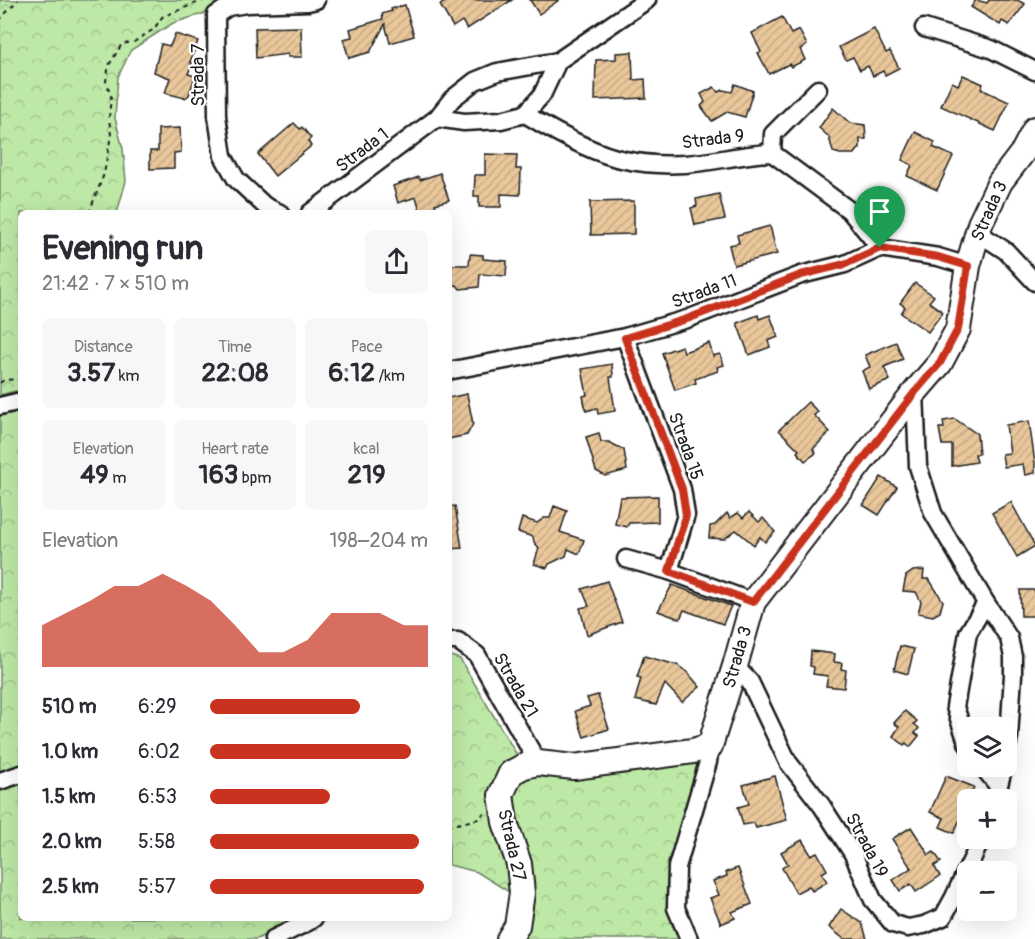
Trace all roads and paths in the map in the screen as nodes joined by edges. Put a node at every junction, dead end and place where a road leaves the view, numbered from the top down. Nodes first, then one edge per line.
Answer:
1 (18, 0) edge
2 (204, 0) edge
3 (316, 0) edge
4 (647, 0) edge
5 (0, 21) edge
6 (924, 28) dead end
7 (558, 61) junction
8 (1035, 71) edge
9 (818, 89) dead end
10 (525, 114) junction
11 (437, 118) junction
12 (1035, 129) edge
13 (772, 153) junction
14 (90, 210) edge
15 (274, 210) edge
16 (314, 210) edge
17 (977, 232) junction
18 (880, 248) junction
19 (968, 266) junction
20 (1035, 282) edge
21 (625, 338) junction
22 (452, 371) edge
23 (18, 379) edge
24 (0, 383) edge
25 (915, 392) junction
26 (18, 402) edge
27 (0, 406) edge
28 (626, 559) dead end
29 (669, 571) junction
30 (753, 602) junction
31 (986, 603) junction
32 (452, 641) edge
33 (735, 666) junction
34 (958, 717) edge
35 (1010, 717) edge
36 (710, 746) junction
37 (538, 763) junction
38 (18, 775) edge
39 (0, 782) edge
40 (501, 795) junction
41 (452, 825) edge
42 (977, 849) edge
43 (310, 921) edge
44 (273, 939) edge
45 (509, 939) edge
46 (689, 939) edge

1 - 5 path
2 - 14 path
3 - 15 street, Strada 7
4 - 7 street, Strada 1
6 - 8 street
7 - 10 street
7 - 11 street, Strada 1
9 - 13 street
10 - 11 street
10 - 13 street, Strada 9
11 - 16 street, Strada 1
12 - 17 street, Strada 3
13 - 18 street
17 - 19 street, Strada 3
17 - 20 street
18 - 19 street
18 - 21 street, Strada 11
19 - 25 street, Strada 3
21 - 22 street, Strada 11
21 - 29 street, Strada 15
23 - 24 path
25 - 30 street, Strada 3
25 - 31 street
26 - 27 street
28 - 29 street
29 - 30 street
30 - 33 street, Strada 3
31 - 34 street
31 - 35 street
32 - 37 street, Strada 21
33 - 36 street, Strada 3
33 - 42 street, Strada 19
36 - 37 street, Strada 27
36 - 46 street, Strada 3
37 - 40 street, Strada 27
38 - 39 street
40 - 41 path
40 - 45 street, Strada 27
43 - 44 street

